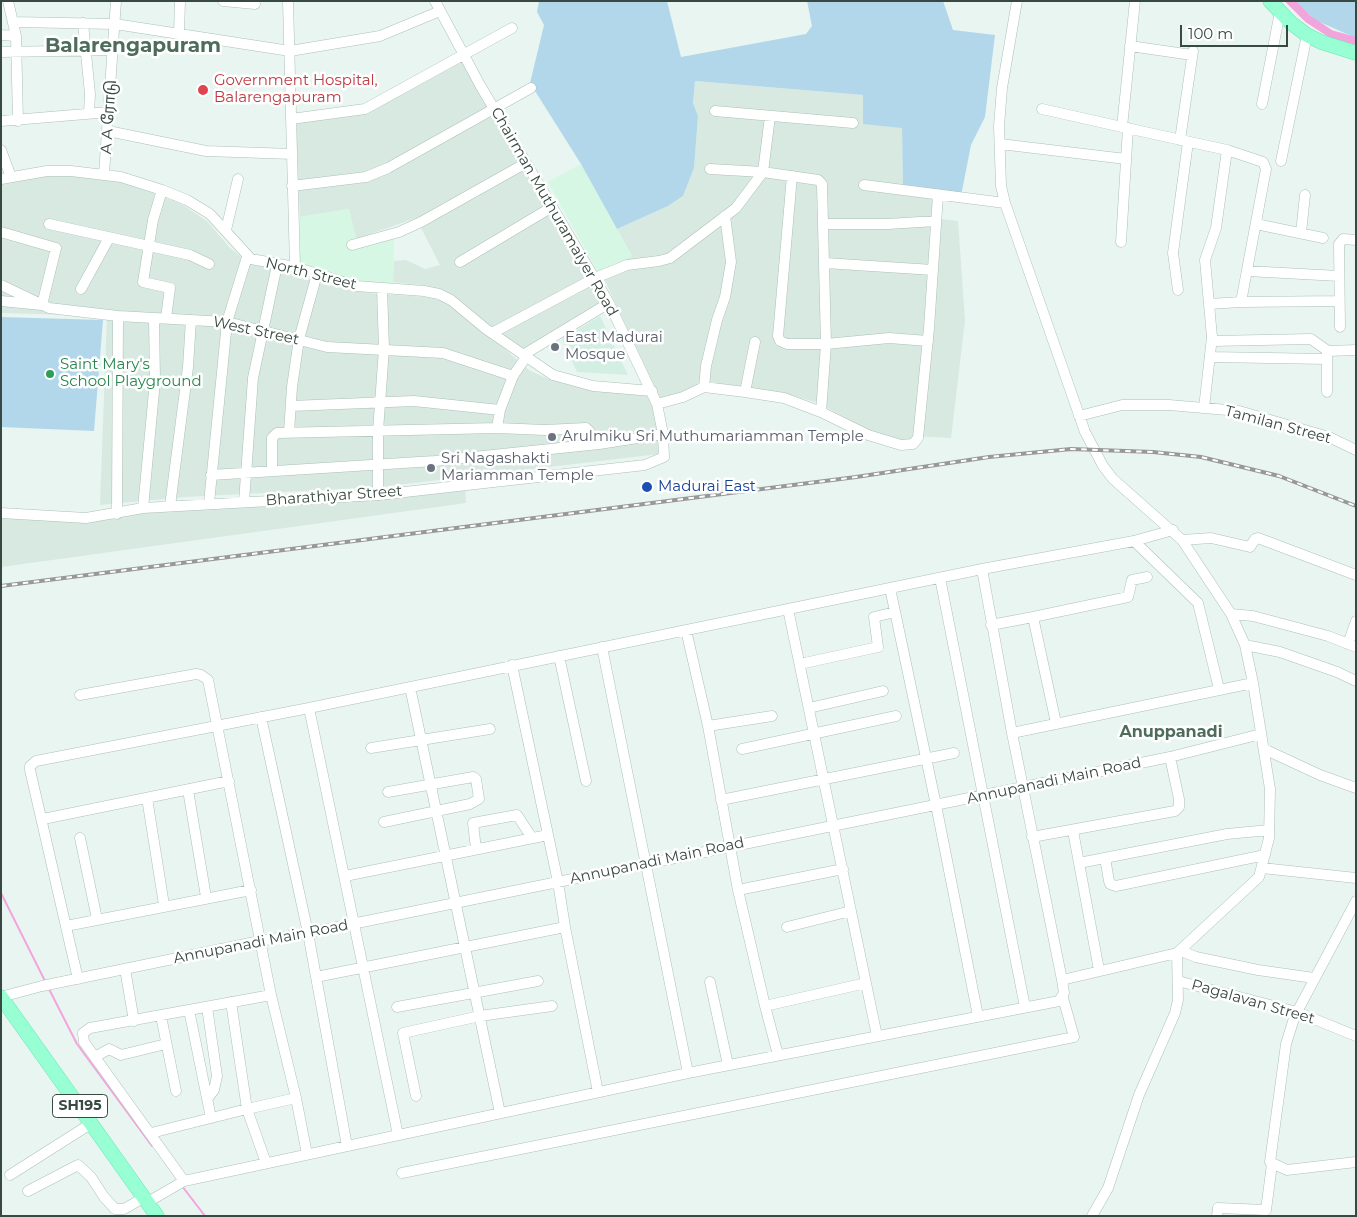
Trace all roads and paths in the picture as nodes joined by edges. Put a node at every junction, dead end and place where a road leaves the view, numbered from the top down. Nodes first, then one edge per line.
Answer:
1 (8, 1) edge
2 (116, 1) edge
3 (180, 1) edge
4 (223, 1) edge
5 (288, 1) edge
6 (1017, 1) edge
7 (1135, 1) edge
8 (255, 4) dead end
9 (437, 6) edge
10 (1275, 6) edge
11 (14, 22) junction
12 (83, 23) junction
13 (115, 24) junction
14 (512, 28) dead end
15 (179, 34) junction
16 (1, 35) edge
17 (1307, 35) junction
18 (16, 36) junction
19 (1130, 46) junction
20 (113, 50) junction
21 (290, 51) junction
22 (1, 52) edge
23 (15, 52) junction
24 (85, 52) junction
25 (1356, 53) edge
26 (464, 55) junction
27 (531, 88) dead end
28 (1262, 104) dead end
29 (494, 108) junction
30 (1042, 109) dead end
31 (715, 111) dead end
32 (110, 112) junction
33 (90, 113) junction
34 (770, 116) junction
35 (291, 119) junction
36 (1, 121) edge
37 (18, 121) junction
38 (853, 123) dead end
39 (1125, 127) junction
40 (108, 131) junction
41 (1184, 141) junction
42 (1000, 144) junction
43 (1, 150) edge
44 (1226, 150) junction
45 (292, 154) junction
46 (1126, 159) junction
47 (1281, 161) dead end
48 (526, 163) junction
49 (710, 169) dead end
50 (763, 172) junction
51 (104, 174) junction
52 (792, 176) junction
53 (6, 178) edge
54 (238, 179) dead end
55 (864, 185) dead end
56 (292, 186) junction
57 (162, 190) junction
58 (938, 195) junction
59 (1304, 195) dead end
60 (1004, 203) junction
61 (552, 207) junction
62 (725, 216) junction
63 (936, 221) junction
64 (49, 224) dead end
65 (824, 224) junction
66 (1256, 224) junction
67 (226, 230) junction
68 (1, 232) edge
69 (1300, 233) junction
70 (110, 238) junction
71 (1323, 238) dead end
72 (1356, 240) edge
73 (1121, 242) dead end
74 (148, 245) junction
75 (352, 245) dead end
76 (247, 257) junction
77 (460, 262) dead end
78 (209, 264) dead end
79 (825, 264) junction
80 (277, 265) junction
81 (295, 267) junction
82 (933, 270) junction
83 (1247, 271) junction
84 (317, 274) junction
85 (1339, 276) junction
86 (596, 278) junction
87 (1, 285) edge
88 (382, 288) junction
89 (81, 289) dead end
90 (1178, 290) dead end
91 (1, 301) edge
92 (1339, 301) junction
93 (1241, 302) junction
94 (609, 303) junction
95 (1209, 304) junction
96 (42, 305) junction
97 (118, 316) junction
98 (154, 318) junction
99 (166, 318) junction
100 (191, 320) junction
101 (227, 322) junction
102 (1340, 327) dead end
103 (262, 329) junction
104 (492, 333) junction
105 (299, 339) junction
106 (928, 341) junction
107 (1212, 341) junction
108 (755, 342) dead end
109 (826, 344) junction
110 (384, 349) junction
111 (1356, 350) edge
112 (1327, 355) junction
113 (525, 356) junction
114 (1210, 357) junction
115 (513, 376) junction
116 (704, 387) junction
117 (652, 392) junction
118 (745, 392) junction
119 (1327, 392) dead end
120 (381, 401) junction
121 (657, 404) junction
122 (291, 406) junction
123 (1204, 408) junction
124 (500, 410) junction
125 (821, 412) junction
126 (1079, 416) junction
127 (496, 428) junction
128 (378, 431) junction
129 (289, 432) junction
130 (663, 434) junction
131 (592, 445) junction
132 (1356, 450) edge
133 (664, 457) joint
134 (378, 466) junction
135 (272, 472) junction
136 (245, 473) junction
137 (211, 475) junction
138 (378, 495) junction
139 (244, 502) junction
140 (209, 503) junction
141 (170, 506) junction
142 (143, 508) junction
143 (1, 513) edge
144 (117, 514) junction
145 (1173, 530) junction
146 (1182, 540) junction
147 (1134, 541) junction
148 (982, 569) junction
149 (1356, 575) edge
150 (1147, 577) dead end
151 (940, 578) junction
152 (890, 588) junction
153 (788, 609) junction
154 (895, 612) junction
155 (1231, 614) junction
156 (1033, 617) junction
157 (1356, 621) edge
158 (991, 625) junction
159 (686, 630) junction
160 (1244, 645) junction
161 (1352, 646) edge
162 (602, 647) junction
163 (559, 656) junction
164 (800, 664) junction
165 (512, 666) junction
166 (1356, 681) edge
167 (1253, 683) junction
168 (410, 686) junction
169 (1219, 690) junction
170 (883, 691) dead end
171 (80, 696) dead end
172 (309, 708) junction
173 (809, 708) junction
174 (772, 716) dead end
175 (896, 716) dead end
176 (261, 717) junction
177 (1056, 723) junction
178 (218, 726) junction
179 (708, 726) junction
180 (490, 729) dead end
181 (814, 732) junction
182 (1012, 732) junction
183 (1261, 734) junction
184 (421, 741) junction
185 (372, 748) dead end
186 (742, 749) dead end
187 (1264, 749) junction
188 (954, 753) dead end
189 (1170, 757) junction
190 (927, 759) junction
191 (824, 779) junction
192 (229, 781) junction
193 (586, 782) dead end
194 (431, 785) junction
195 (1023, 787) junction
196 (1356, 788) edge
197 (188, 790) junction
198 (388, 792) dead end
199 (984, 795) junction
200 (147, 798) junction
201 (721, 800) junction
202 (470, 804) junction
203 (936, 805) junction
204 (436, 811) junction
205 (43, 819) junction
206 (384, 822) dead end
207 (473, 823) junction
208 (834, 824) junction
209 (1269, 830) junction
210 (1073, 831) junction
211 (548, 835) junction
212 (1032, 837) junction
213 (80, 838) dead end
214 (532, 838) junction
215 (730, 846) junction
216 (476, 849) junction
217 (446, 855) junction
218 (1265, 855) junction
219 (1105, 858) junction
220 (1079, 863) junction
221 (645, 864) junction
222 (1262, 868) junction
223 (843, 869) junction
224 (346, 876) junction
225 (1356, 878) edge
226 (558, 882) junction
227 (251, 890) junction
228 (738, 890) junction
229 (206, 897) junction
230 (1356, 901) edge
231 (457, 903) junction
232 (164, 905) junction
233 (851, 911) junction
234 (1353, 913) edge
235 (97, 919) junction
236 (356, 924) junction
237 (66, 926) junction
238 (565, 927) junction
239 (787, 927) dead end
240 (308, 934) junction
241 (260, 941) junction
242 (466, 946) junction
243 (1179, 952) junction
244 (364, 967) junction
245 (125, 970) junction
246 (1099, 970) junction
247 (316, 977) junction
248 (1314, 978) junction
249 (78, 979) junction
250 (1062, 980) junction
251 (538, 981) dead end
252 (1178, 981) junction
253 (710, 982) dead end
254 (866, 983) junction
255 (475, 993) junction
256 (271, 995) junction
257 (1, 997) edge
258 (1062, 998) junction
259 (231, 1002) junction
260 (207, 1006) junction
261 (552, 1006) dead end
262 (765, 1006) junction
263 (398, 1007) dead end
264 (1025, 1007) junction
265 (189, 1010) junction
266 (1297, 1012) junction
267 (160, 1016) junction
268 (480, 1016) junction
269 (978, 1016) junction
270 (134, 1021) junction
271 (878, 1036) junction
272 (1356, 1036) edge
273 (166, 1044) junction
274 (778, 1056) junction
275 (95, 1058) junction
276 (728, 1065) junction
277 (688, 1073) junction
278 (176, 1091) dead end
279 (598, 1092) junction
280 (416, 1096) dead end
281 (296, 1098) junction
282 (207, 1099) junction
283 (248, 1109) junction
284 (500, 1113) junction
285 (211, 1118) junction
286 (92, 1123) junction
287 (151, 1133) junction
288 (398, 1135) junction
289 (347, 1146) junction
290 (307, 1154) junction
291 (1356, 1162) edge
292 (266, 1163) junction
293 (1272, 1164) junction
294 (402, 1173) dead end
295 (10, 1175) dead end
296 (181, 1182) junction
297 (28, 1191) dead end
298 (147, 1199) junction
299 (157, 1216) edge
300 (1092, 1216) edge
301 (1216, 1216) edge

1 - 11 street
2 - 13 street, A A ரோடு
3 - 15 street
4 - 8 street
5 - 21 street
6 - 42 street
7 - 19 street
9 - 21 street
9 - 26 street, Chairman Muthuramaiyer Road
10 - 17 main road
10 - 28 street
11 - 12 street
11 - 18 street
12 - 13 street
12 - 24 street
13 - 15 street
13 - 20 street, A A ரோடு
14 - 26 street
15 - 21 street
16 - 18 street
17 - 25 main road
17 - 47 street
18 - 23 street
19 - 39 street
19 - 41 street
20 - 24 street
20 - 32 street, A A ரோடு
21 - 35 street
22 - 23 street
23 - 24 street
23 - 37 street
24 - 33 street
26 - 29 street, Chairman Muthuramaiyer Road
26 - 35 street
27 - 29 street
29 - 48 street, Chairman Muthuramaiyer Road
29 - 56 street
30 - 39 street
31 - 34 street
32 - 33 street
32 - 40 street, A A ரோடு
33 - 37 street
34 - 38 street
34 - 50 street
35 - 45 street
36 - 37 street
39 - 41 street
39 - 46 street
40 - 45 street
40 - 51 street, A A ரோடு
41 - 44 street
41 - 90 street
42 - 46 street
42 - 60 street
43 - 53 street
44 - 66 street
44 - 95 street
45 - 56 street
46 - 73 street
48 - 61 street, Chairman Muthuramaiyer Road
48 - 75 street
49 - 50 street
50 - 52 street
50 - 62 street
51 - 53 street, North Street
51 - 57 street, North Street
52 - 65 street
52 - 109 street
54 - 67 street
55 - 58 street
56 - 81 street
57 - 67 street, North Street
57 - 74 street
58 - 60 street
58 - 63 street
59 - 69 street
60 - 126 street
61 - 77 street
61 - 86 street, Chairman Muthuramaiyer Road
62 - 86 street
62 - 116 street
63 - 65 street
63 - 82 street
64 - 70 street
65 - 79 street
66 - 69 street
66 - 83 street
67 - 76 street, North Street
68 - 96 street
69 - 71 street
70 - 74 street
70 - 89 street
72 - 85 street
74 - 78 street
74 - 99 street
76 - 80 street, North Street
76 - 101 street
79 - 82 street
79 - 109 street
80 - 81 street, North Street
80 - 103 street
81 - 84 street, North Street
82 - 106 street
83 - 85 street
83 - 93 street
84 - 88 street, North Street
84 - 105 street
85 - 92 street
86 - 94 street, Chairman Muthuramaiyer Road
86 - 104 street
87 - 96 street, West Street
88 - 104 street, North Street
88 - 110 street
91 - 96 street
92 - 93 street
92 - 102 street
93 - 95 street
94 - 113 street
94 - 117 street, Chairman Muthuramaiyer Road
95 - 107 street
96 - 97 street, West Street
97 - 98 street, West Street
97 - 144 street
98 - 99 street, West Street
98 - 142 street
99 - 100 street, West Street
100 - 101 street, West Street
100 - 141 street
101 - 103 street, West Street
101 - 137 street
103 - 105 street, West Street
103 - 136 street
104 - 113 street, North Street
105 - 110 street, West Street
105 - 122 street
106 - 109 street
106 - 125 street
107 - 112 street
107 - 114 street
108 - 118 street
109 - 125 street
110 - 115 street, West Street
110 - 120 street
111 - 112 street
112 - 114 street
112 - 119 street
113 - 115 street
113 - 117 street, North Street
114 - 123 street
115 - 124 street
116 - 118 street
116 - 121 street
117 - 121 street, Chairman Muthuramaiyer Road
118 - 125 street
120 - 122 street
120 - 124 street
120 - 128 street
121 - 130 street, Chairman Muthuramaiyer Road
122 - 129 street
123 - 126 street, Tamilan Street
123 - 132 street, Tamilan Street
124 - 127 street
126 - 145 street
127 - 128 street
127 - 131 street
128 - 129 street
128 - 134 street
129 - 135 street
130 - 131 street
130 - 133 street, Chairman Muthuramaiyer Road
131 - 134 street
133 - 138 street, Bharathiyar Street
134 - 135 street
134 - 138 street
135 - 136 street
136 - 137 street
136 - 139 street
137 - 140 street
138 - 139 street, Bharathiyar Street
139 - 140 street, Bharathiyar Street
140 - 141 street, Bharathiyar Street
141 - 142 street, Bharathiyar Street
142 - 144 street, Bharathiyar Street
143 - 144 street, Bharathiyar Street
145 - 146 street
145 - 147 street
146 - 149 street
146 - 155 street
147 - 148 street
147 - 169 street
148 - 151 street
148 - 158 street
150 - 156 street
151 - 152 street
151 - 199 street
152 - 153 street
152 - 154 street
153 - 159 street
153 - 164 street
154 - 164 street
154 - 190 street
155 - 160 street
155 - 161 street
156 - 158 street
156 - 177 street
157 - 161 street
158 - 182 street
159 - 162 street
159 - 179 street
160 - 166 street
160 - 167 street
162 - 163 street
162 - 221 street
163 - 165 street
163 - 193 street
164 - 173 street
165 - 168 street
165 - 211 street
167 - 169 street
167 - 183 street
168 - 172 street
168 - 184 street
169 - 177 street
170 - 173 street
171 - 178 street
172 - 176 street
172 - 224 street
173 - 181 street
174 - 179 street
175 - 181 street
176 - 178 street
176 - 240 street
177 - 182 street
178 - 192 street
178 - 205 street
179 - 201 street
180 - 184 street
181 - 186 street
181 - 191 street
182 - 195 street
183 - 187 street
183 - 189 street, Annupanadi Main Road
184 - 185 street
184 - 194 street
187 - 196 street
187 - 209 street
188 - 190 street
189 - 195 street, Annupanadi Main Road
189 - 210 street
190 - 191 street
190 - 203 street
191 - 201 street
191 - 208 street
192 - 197 street
192 - 227 street
194 - 198 street
194 - 202 street
194 - 204 street
195 - 199 street, Annupanadi Main Road
195 - 212 street
197 - 200 street
197 - 229 street
199 - 203 street, Annupanadi Main Road
199 - 264 street
200 - 205 street
200 - 232 street
201 - 215 street
202 - 204 street
202 - 207 street
203 - 208 street, Annupanadi Main Road
203 - 269 street
204 - 206 street
204 - 217 street
205 - 237 street
207 - 214 street
207 - 216 street
208 - 215 street, Annupanadi Main Road
208 - 223 street
209 - 218 street
209 - 219 street
210 - 212 street
210 - 220 street
211 - 214 street
211 - 226 street
212 - 250 street
213 - 235 street
214 - 216 street
215 - 221 street, Annupanadi Main Road
215 - 228 street
216 - 217 street
217 - 224 street
217 - 231 street
218 - 219 street
218 - 222 street
219 - 220 street
220 - 246 street
221 - 226 street, Annupanadi Main Road
221 - 277 street
222 - 225 street
222 - 243 street
223 - 228 street
223 - 233 street
224 - 236 street
226 - 231 street, Annupanadi Main Road
226 - 238 street
227 - 229 street
227 - 241 street
228 - 262 street
229 - 232 street
230 - 234 street
231 - 236 street, Annupanadi Main Road
231 - 242 street
232 - 235 street
233 - 239 street
233 - 254 street
234 - 248 street
235 - 237 street
236 - 240 street, Annupanadi Main Road
236 - 244 street
237 - 249 street
238 - 242 street
238 - 279 street
240 - 241 street, Annupanadi Main Road
240 - 247 street
241 - 245 street, Annupanadi Main Road
241 - 256 street
242 - 244 street
242 - 255 street
243 - 246 street
243 - 248 street
243 - 252 street
244 - 247 street
244 - 288 street
245 - 249 street, Annupanadi Main Road
245 - 270 street
246 - 250 street
247 - 289 street
248 - 266 street
249 - 257 street, Annupanadi Main Road
250 - 258 street
251 - 255 street
252 - 266 street, Pagalavan Street
252 - 300 street
253 - 276 street
254 - 262 street
254 - 271 street
255 - 263 street
255 - 268 street
256 - 259 street
256 - 281 street
257 - 286 main road, SH195
258 - 264 street
258 - 294 street
259 - 260 street
259 - 283 street
260 - 265 street
260 - 282 street
261 - 268 street
262 - 274 street
264 - 269 street
265 - 267 street
265 - 282 street
266 - 272 street, Pagalavan Street
266 - 293 street
267 - 270 street
267 - 273 street
268 - 280 street
268 - 284 street
269 - 271 street
270 - 275 street
271 - 274 street
273 - 275 street
273 - 278 street
274 - 276 street
275 - 287 street
276 - 277 street
277 - 279 street
279 - 284 street
281 - 283 street
281 - 290 street
282 - 285 street
283 - 285 street
283 - 292 street
284 - 288 street
285 - 287 street
286 - 295 street
286 - 298 main road, SH195
287 - 296 street
288 - 289 street
289 - 290 street
290 - 292 street
291 - 293 street
292 - 296 street
293 - 301 street
296 - 298 street
297 - 298 street
298 - 299 main road, SH195

